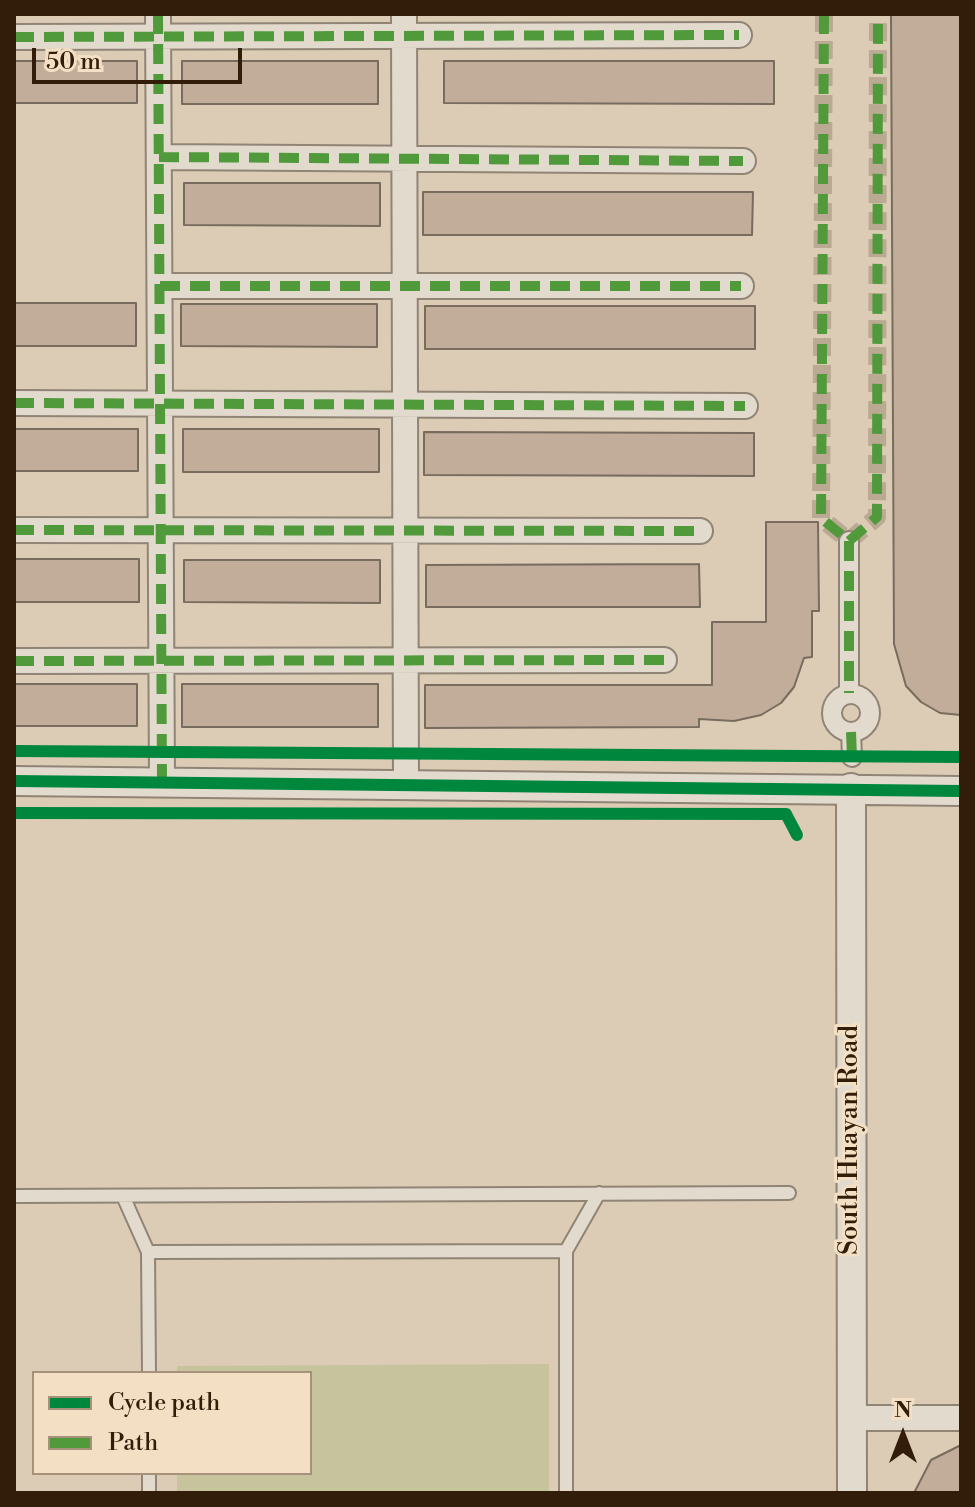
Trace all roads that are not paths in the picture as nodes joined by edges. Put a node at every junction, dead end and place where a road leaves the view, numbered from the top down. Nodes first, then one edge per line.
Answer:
1 (158, 25) edge
2 (404, 25) edge
3 (739, 35) dead end
4 (14, 37) edge
5 (159, 157) junction
6 (405, 159) junction
7 (743, 161) dead end
8 (160, 286) junction
9 (405, 286) junction
10 (741, 286) dead end
11 (14, 403) edge
12 (160, 403) junction
13 (405, 404) junction
14 (745, 406) dead end
15 (14, 530) edge
16 (161, 530) junction
17 (405, 530) junction
18 (700, 531) dead end
19 (849, 541) dead end
20 (664, 660) dead end
21 (14, 661) edge
22 (161, 661) junction
23 (407, 661) junction
24 (849, 693) junction
25 (851, 732) junction
26 (852, 757) dead end
27 (14, 781) edge
28 (162, 782) junction
29 (406, 784) junction
30 (851, 788) junction
31 (961, 791) edge
32 (599, 1193) junction
33 (789, 1193) dead end
34 (14, 1196) edge
35 (123, 1196) junction
36 (566, 1251) junction
37 (148, 1252) junction
38 (149, 1371) edge
39 (853, 1418) junction
40 (961, 1418) edge
41 (566, 1493) edge
42 (852, 1493) edge

1 - 2 street
1 - 4 street
1 - 5 street
2 - 3 street
2 - 6 street
5 - 6 street
5 - 8 street
6 - 7 street
6 - 9 street
8 - 9 street
8 - 12 street
9 - 10 street
9 - 13 street
11 - 12 street
12 - 13 street
12 - 16 street
13 - 14 street
13 - 17 street
15 - 16 street
16 - 17 street
16 - 22 street
17 - 18 street
17 - 23 street
19 - 24 street
20 - 23 street
21 - 22 street
22 - 23 street
22 - 28 street
23 - 29 street
24 - 25 street
24 - 25 street
25 - 26 street
27 - 28 street
28 - 29 street
29 - 30 street
30 - 31 street
30 - 39 street, South Huayan Road
32 - 33 lane
32 - 35 lane
32 - 36 lane
34 - 35 lane
35 - 37 lane
36 - 37 lane
36 - 41 lane
37 - 38 lane
39 - 40 street
39 - 42 street, South Huayan Road

